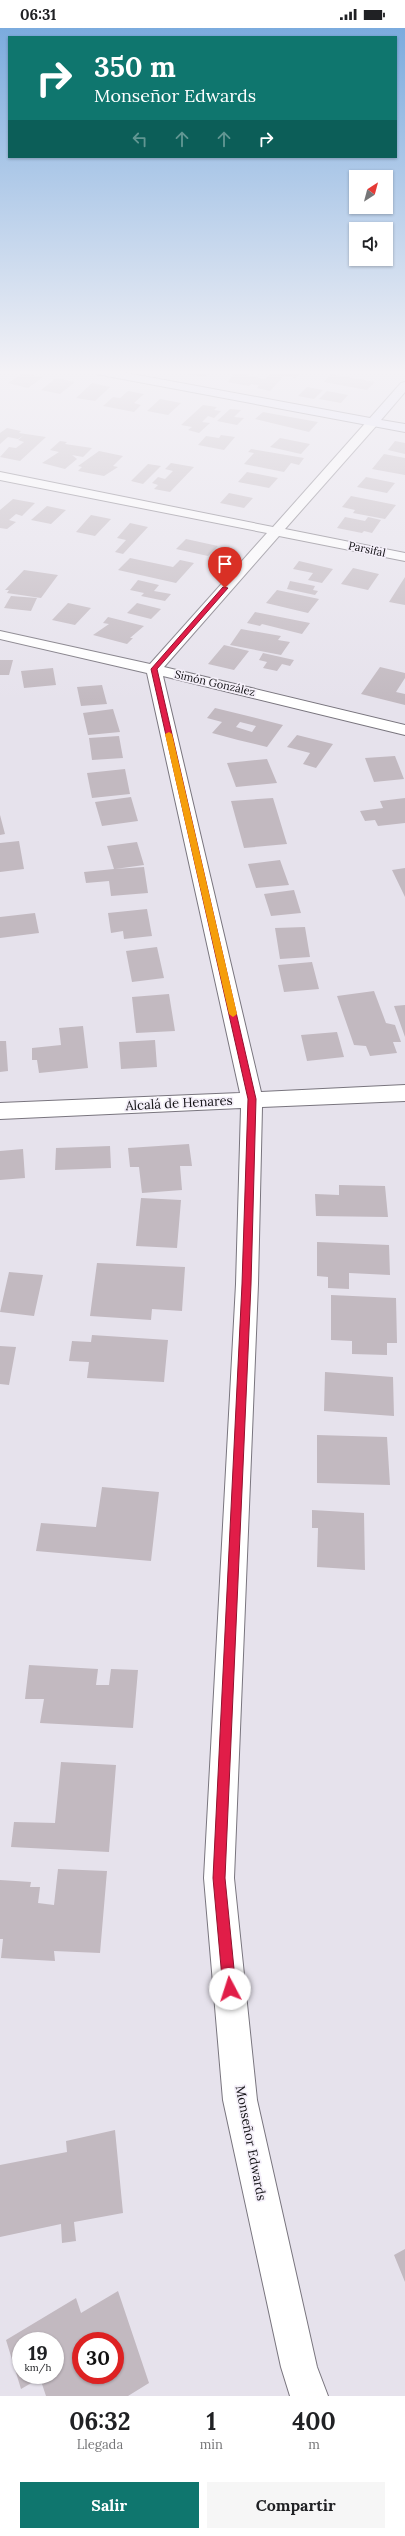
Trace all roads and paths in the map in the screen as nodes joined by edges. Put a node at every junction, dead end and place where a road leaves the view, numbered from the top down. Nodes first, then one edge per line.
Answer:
1 (28, 482) edge
2 (320, 482) edge
3 (276, 530) junction
4 (405, 557) edge
5 (0, 635) edge
6 (154, 669) junction
7 (405, 730) edge
8 (405, 1093) edge
9 (252, 1099) junction
10 (0, 1111) edge
11 (310, 2396) edge

1 - 3 street, Parsifal
2 - 3 street
3 - 4 street, Parsifal
3 - 6 street
5 - 6 street, Simón González
6 - 7 street, Simón González
6 - 9 street, Monseñor Edwards
8 - 9 street, Alcalá de Henares
9 - 10 street, Alcalá de Henares
9 - 11 street, Monseñor Edwards

